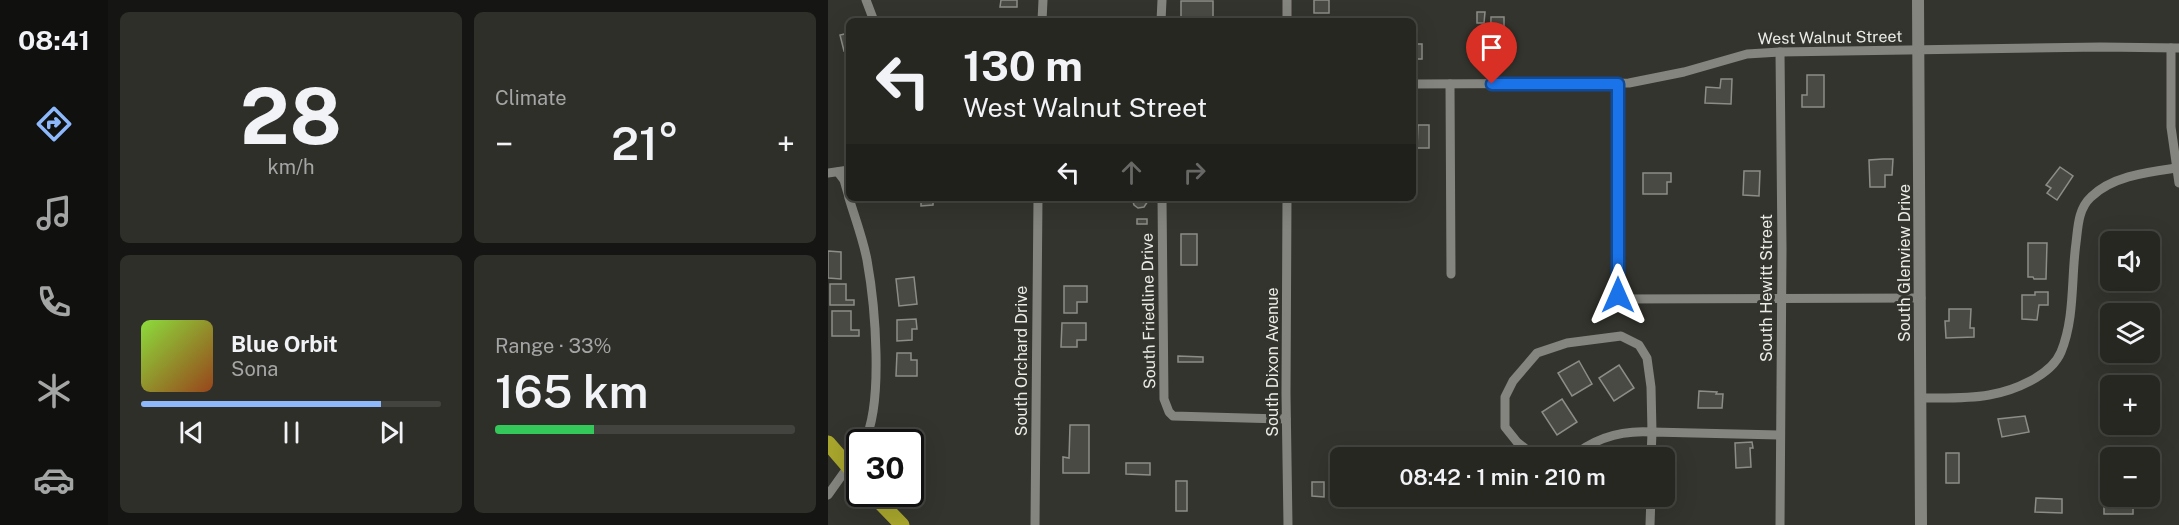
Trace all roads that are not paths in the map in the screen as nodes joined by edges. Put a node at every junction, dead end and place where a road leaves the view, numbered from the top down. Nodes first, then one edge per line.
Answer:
1 (866, 0) edge
2 (1043, 0) edge
3 (1162, 0) edge
4 (1287, 0) edge
5 (1918, 0) edge
6 (873, 18) edge
7 (1042, 18) edge
8 (1161, 18) edge
9 (1287, 18) edge
10 (2175, 48) edge
11 (1919, 51) junction
12 (1780, 52) junction
13 (1416, 84) edge
14 (1450, 84) junction
15 (1618, 84) junction
16 (2176, 168) junction
17 (833, 173) edge
18 (2179, 183) edge
19 (846, 187) edge
20 (850, 201) edge
21 (1038, 201) edge
22 (1162, 201) edge
23 (1287, 201) edge
24 (1451, 274) dead end
25 (1921, 298) junction
26 (1782, 299) junction
27 (1921, 398) junction
28 (1286, 418) junction
29 (869, 429) edge
30 (1652, 432) junction
31 (1779, 435) junction
32 (828, 443) edge
33 (1523, 447) edge
34 (1588, 447) edge
35 (1651, 447) edge
36 (846, 466) edge
37 (846, 468) edge
38 (828, 495) edge
39 (885, 507) edge
40 (1651, 507) edge
41 (902, 525) edge
42 (1035, 525) edge
43 (1287, 525) edge
44 (1650, 525) edge
45 (1780, 525) edge
46 (1921, 525) edge

1 - 6 street
2 - 7 street
3 - 8 street
4 - 9 street
5 - 11 street, South Glenview Drive
10 - 11 street, West Walnut Street
10 - 16 street
11 - 12 street, West Walnut Street
11 - 25 street, South Glenview Drive
12 - 15 street, West Walnut Street
12 - 26 street, South Hewitt Street
13 - 14 street, West Walnut Street
14 - 15 street, West Walnut Street
14 - 24 street
15 - 26 street
16 - 18 street
16 - 27 street
17 - 19 street
20 - 29 street
21 - 42 street, South Orchard Drive
22 - 28 street, South Friedline Drive
23 - 28 street, South Dixon Avenue
25 - 26 street
25 - 27 street, South Glenview Drive
26 - 31 street, South Hewitt Street
27 - 46 street, South Glenview Drive
28 - 43 street, South Dixon Avenue
30 - 31 street
30 - 33 street
30 - 34 street
30 - 35 street
31 - 45 street, South Hewitt Street
32 - 36 highway
37 - 38 street
39 - 41 highway
40 - 44 street

